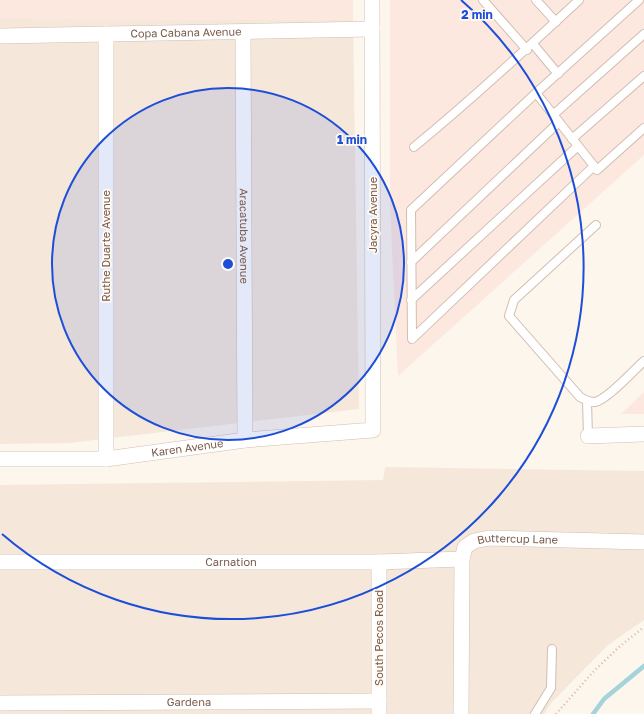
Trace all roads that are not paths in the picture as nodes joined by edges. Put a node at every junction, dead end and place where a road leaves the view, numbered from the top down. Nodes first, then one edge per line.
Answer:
1 (372, 0) edge
2 (483, 0) edge
3 (536, 0) edge
4 (579, 0) edge
5 (639, 0) edge
6 (556, 22) junction
7 (372, 29) junction
8 (243, 32) junction
9 (106, 34) junction
10 (0, 36) edge
11 (643, 38) edge
12 (530, 47) junction
13 (558, 74) junction
14 (644, 76) edge
15 (536, 93) junction
16 (553, 115) junction
17 (559, 122) junction
18 (644, 128) edge
19 (572, 139) junction
20 (578, 146) junction
21 (414, 147) dead end
22 (594, 166) junction
23 (596, 225) dead end
24 (411, 262) junction
25 (412, 300) junction
26 (644, 360) edge
27 (587, 401) junction
28 (373, 430) joint
29 (644, 434) edge
30 (588, 436) joint
31 (245, 440) junction
32 (0, 459) edge
33 (106, 459) junction
34 (644, 542) edge
35 (462, 559) junction
36 (0, 562) edge
37 (379, 562) junction
38 (552, 648) dead end
39 (0, 703) edge
40 (379, 707) edge
41 (461, 714) edge
42 (535, 714) edge

1 - 7 street, Jacyra Avenue
2 - 12 lane
3 - 6 lane
4 - 6 lane
5 - 13 lane
6 - 12 lane
7 - 8 street, Copa Cabana Avenue
7 - 28 street, Jacyra Avenue
8 - 9 street, Copa Cabana Avenue
8 - 31 street, Aracatuba Avenue
9 - 10 street, Copa Cabana Avenue
9 - 33 street, Ruthe Duarte Avenue
11 - 16 lane
12 - 13 lane
12 - 21 lane
13 - 15 lane
14 - 19 lane
15 - 16 lane
15 - 24 lane
16 - 17 lane
17 - 19 lane
17 - 24 lane
18 - 22 lane
19 - 20 lane
20 - 22 lane
20 - 25 lane
22 - 25 lane
23 - 27 lane
24 - 25 lane
26 - 27 lane
27 - 30 lane
28 - 31 street, Karen Avenue
29 - 30 street
31 - 33 street, Karen Avenue
32 - 33 street, Karen Avenue
34 - 35 street, Buttercup Lane
35 - 37 street, Carnation
35 - 41 street, Buttercup Lane
36 - 37 street, Carnation
37 - 40 street, South Pecos Road
38 - 42 lane
39 - 40 street, Gardena

